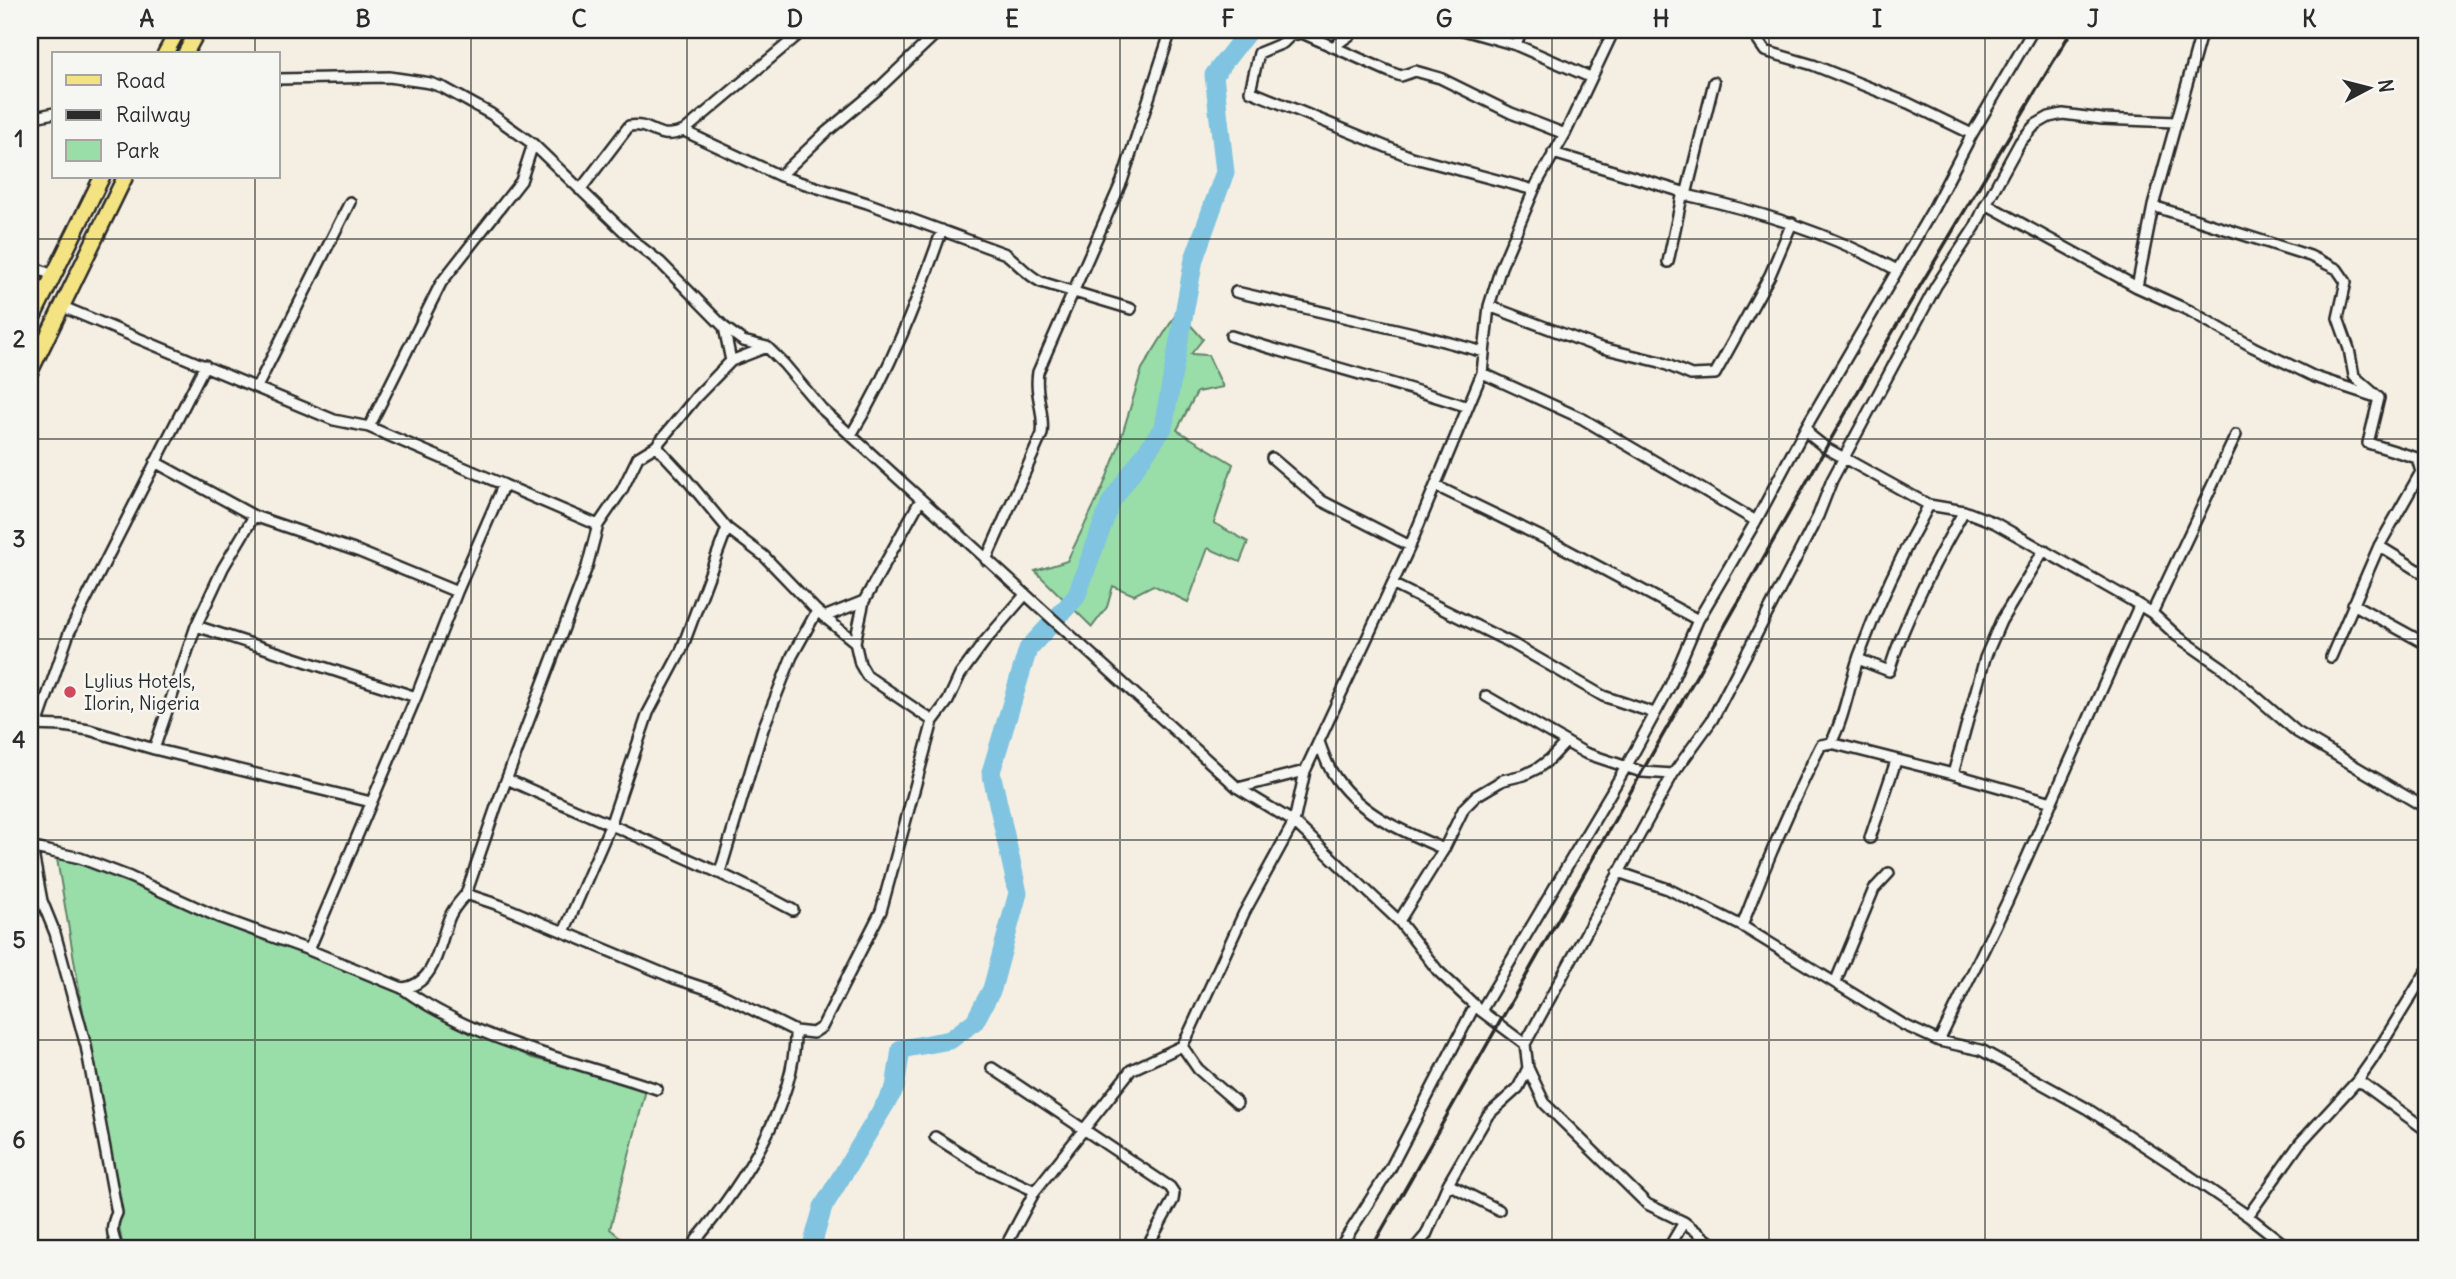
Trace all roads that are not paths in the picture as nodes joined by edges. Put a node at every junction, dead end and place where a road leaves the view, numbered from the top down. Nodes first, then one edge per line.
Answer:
1 (178, 30) edge
2 (198, 30) edge
3 (804, 30) edge
4 (940, 30) edge
5 (1171, 30) edge
6 (1354, 30) edge
7 (1463, 30) edge
8 (1522, 30) edge
9 (1614, 30) edge
10 (1758, 30) edge
11 (2033, 30) edge
12 (2202, 30) edge
13 (1516, 46) junction
14 (1333, 47) junction
15 (166, 52) edge
16 (187, 52) edge
17 (1590, 77) junction
18 (280, 79) edge
19 (1714, 82) dead end
20 (52, 113) edge
21 (30, 118) edge
22 (2175, 122) junction
23 (684, 131) junction
24 (1565, 134) junction
25 (1972, 134) junction
26 (533, 144) junction
27 (1553, 152) junction
28 (780, 177) junction
29 (102, 178) edge
30 (125, 178) edge
31 (580, 190) junction
32 (1534, 190) junction
33 (1685, 194) junction
34 (350, 202) dead end
35 (1986, 204) junction
36 (2153, 206) junction
37 (1793, 223) junction
38 (942, 230) junction
39 (1668, 262) dead end
40 (30, 266) edge
41 (1897, 270) junction
42 (53, 275) junction
43 (2137, 288) junction
44 (1073, 292) junction
45 (1236, 292) dead end
46 (1489, 306) junction
47 (63, 307) junction
48 (1131, 309) dead end
49 (30, 323) edge
50 (724, 327) junction
51 (1231, 336) dead end
52 (767, 348) junction
53 (1484, 352) junction
54 (731, 361) junction
55 (205, 365) junction
56 (30, 372) edge
57 (1482, 373) junction
58 (257, 387) junction
59 (2379, 398) junction
60 (1468, 407) junction
61 (369, 427) junction
62 (1806, 427) junction
63 (851, 435) junction
64 (2236, 435) dead end
65 (656, 446) junction
66 (1272, 458) dead end
67 (1845, 458) junction
68 (155, 462) junction
69 (503, 486) junction
70 (1436, 486) junction
71 (921, 499) junction
72 (1929, 505) junction
73 (1964, 511) junction
74 (254, 516) junction
75 (1756, 521) junction
76 (598, 525) junction
77 (727, 528) junction
78 (1410, 546) junction
79 (2379, 546) junction
80 (2044, 550) junction
81 (986, 560) junction
82 (2426, 575) edge
83 (1392, 584) junction
84 (457, 593) junction
85 (1025, 595) junction
86 (864, 601) junction
87 (2353, 604) junction
88 (2139, 606) junction
89 (2152, 613) junction
90 (820, 614) junction
91 (1698, 620) junction
92 (196, 626) junction
93 (855, 642) junction
94 (2426, 644) edge
95 (2331, 657) dead end
96 (1858, 659) junction
97 (1486, 696) dead end
98 (416, 697) junction
99 (1654, 713) junction
100 (933, 721) junction
101 (33, 725) edge
102 (1319, 742) junction
103 (1566, 742) junction
104 (1831, 743) junction
105 (154, 749) junction
106 (1896, 761) junction
107 (1626, 767) junction
108 (1305, 771) junction
109 (1673, 774) junction
110 (1953, 774) junction
111 (507, 779) junction
112 (1238, 788) junction
113 (371, 802) junction
114 (2052, 802) junction
115 (2426, 808) edge
116 (1294, 822) junction
117 (610, 826) junction
118 (1870, 838) dead end
119 (31, 848) edge
120 (1444, 849) junction
121 (720, 872) junction
122 (1618, 872) junction
123 (1889, 873) dead end
124 (466, 894) junction
125 (793, 909) dead end
126 (1399, 921) junction
127 (1742, 926) junction
128 (564, 932) junction
129 (309, 950) junction
130 (2426, 972) edge
131 (1835, 983) junction
132 (402, 988) junction
133 (1478, 1008) junction
134 (795, 1031) junction
135 (1939, 1041) junction
136 (1525, 1044) junction
137 (1182, 1046) junction
138 (992, 1068) dead end
139 (1528, 1068) junction
140 (2358, 1080) junction
141 (657, 1089) dead end
142 (1237, 1103) dead end
143 (1082, 1129) junction
144 (2426, 1130) edge
145 (935, 1137) dead end
146 (1448, 1184) junction
147 (1035, 1191) junction
148 (1499, 1210) dead end
149 (2248, 1216) junction
150 (1684, 1222) junction
151 (118, 1249) edge
152 (693, 1249) edge
153 (1003, 1249) edge
154 (1146, 1249) edge
155 (1339, 1249) edge
156 (1414, 1249) edge
157 (1668, 1249) edge
158 (1719, 1249) edge
159 (2290, 1249) edge

1 - 15 main road
2 - 16 main road
3 - 23 street
4 - 28 street
5 - 44 street
6 - 14 street
7 - 13 street
8 - 13 street
9 - 17 street
10 - 25 street
11 - 25 street
12 - 22 street
13 - 17 street
14 - 24 street
14 - 32 street
17 - 24 street
18 - 26 street
19 - 33 street
20 - 21 street
22 - 35 street
22 - 36 street
23 - 28 street
23 - 31 street
24 - 27 street
25 - 41 street
26 - 31 street
26 - 61 street
27 - 32 street
27 - 33 street
28 - 38 street
29 - 42 main road
30 - 47 main road
31 - 50 street
32 - 46 street
33 - 37 street
33 - 39 street
34 - 58 street
35 - 43 street
35 - 67 street
36 - 43 street
36 - 59 street
37 - 41 street
37 - 46 street
38 - 44 street
38 - 63 street
40 - 42 street
41 - 62 street
42 - 49 main road
43 - 59 street
44 - 48 street
44 - 81 street
45 - 53 street
46 - 53 street
47 - 55 street
47 - 56 main road
50 - 52 street
50 - 54 street
51 - 60 street
52 - 54 street
52 - 63 street
53 - 57 street
54 - 65 street
55 - 58 street
55 - 68 street
57 - 60 street
57 - 75 street
58 - 61 street
59 - 79 street
60 - 70 street
61 - 69 street
62 - 67 street
62 - 75 street
63 - 71 street
64 - 89 street
65 - 76 street
65 - 77 street
66 - 78 street
67 - 72 street
67 - 109 street
68 - 74 street
68 - 101 street
69 - 76 street
69 - 84 street
70 - 78 street
70 - 91 street
71 - 81 street
71 - 86 street
72 - 73 street
72 - 96 street
73 - 80 street
73 - 96 street
74 - 84 street
74 - 92 street
75 - 91 street
76 - 111 street
77 - 90 street
77 - 117 street
78 - 83 street
79 - 82 street
79 - 87 street
80 - 88 street
80 - 110 street
81 - 85 street
83 - 99 street
83 - 102 street
84 - 98 street
85 - 100 street
85 - 112 street
86 - 90 street
86 - 93 street
87 - 94 street
87 - 95 street
88 - 89 street
88 - 114 street
89 - 115 street
90 - 93 street
90 - 121 street
91 - 99 street
92 - 98 street
92 - 105 street
93 - 100 street
96 - 104 street
97 - 103 street
98 - 113 street
99 - 107 street
100 - 134 street
101 - 105 street
102 - 108 street
102 - 120 street
103 - 107 street
103 - 120 street
104 - 106 street
104 - 127 street
105 - 113 street
106 - 110 street
106 - 118 street
107 - 109 street
107 - 133 street
108 - 112 street
108 - 116 street
109 - 122 street
110 - 114 street
111 - 117 street
111 - 124 street
112 - 116 street
113 - 129 street
114 - 135 street
116 - 126 street
116 - 137 street
117 - 121 street
117 - 128 street
119 - 129 street
119 - 151 street
120 - 126 street
121 - 125 street
122 - 127 street
122 - 136 street
123 - 131 street
124 - 128 street
124 - 132 street
126 - 133 street
127 - 131 street
128 - 134 street
129 - 132 street
130 - 140 street
131 - 135 street
132 - 141 street
133 - 136 street
133 - 155 street
134 - 152 street
135 - 149 street
136 - 139 street
137 - 142 street
137 - 143 street
138 - 143 street
139 - 146 street
139 - 150 street
140 - 144 street
140 - 149 street
143 - 147 street
143 - 154 street
145 - 147 street
146 - 148 street
146 - 156 street
147 - 153 street
149 - 159 street
150 - 157 street
150 - 158 street

